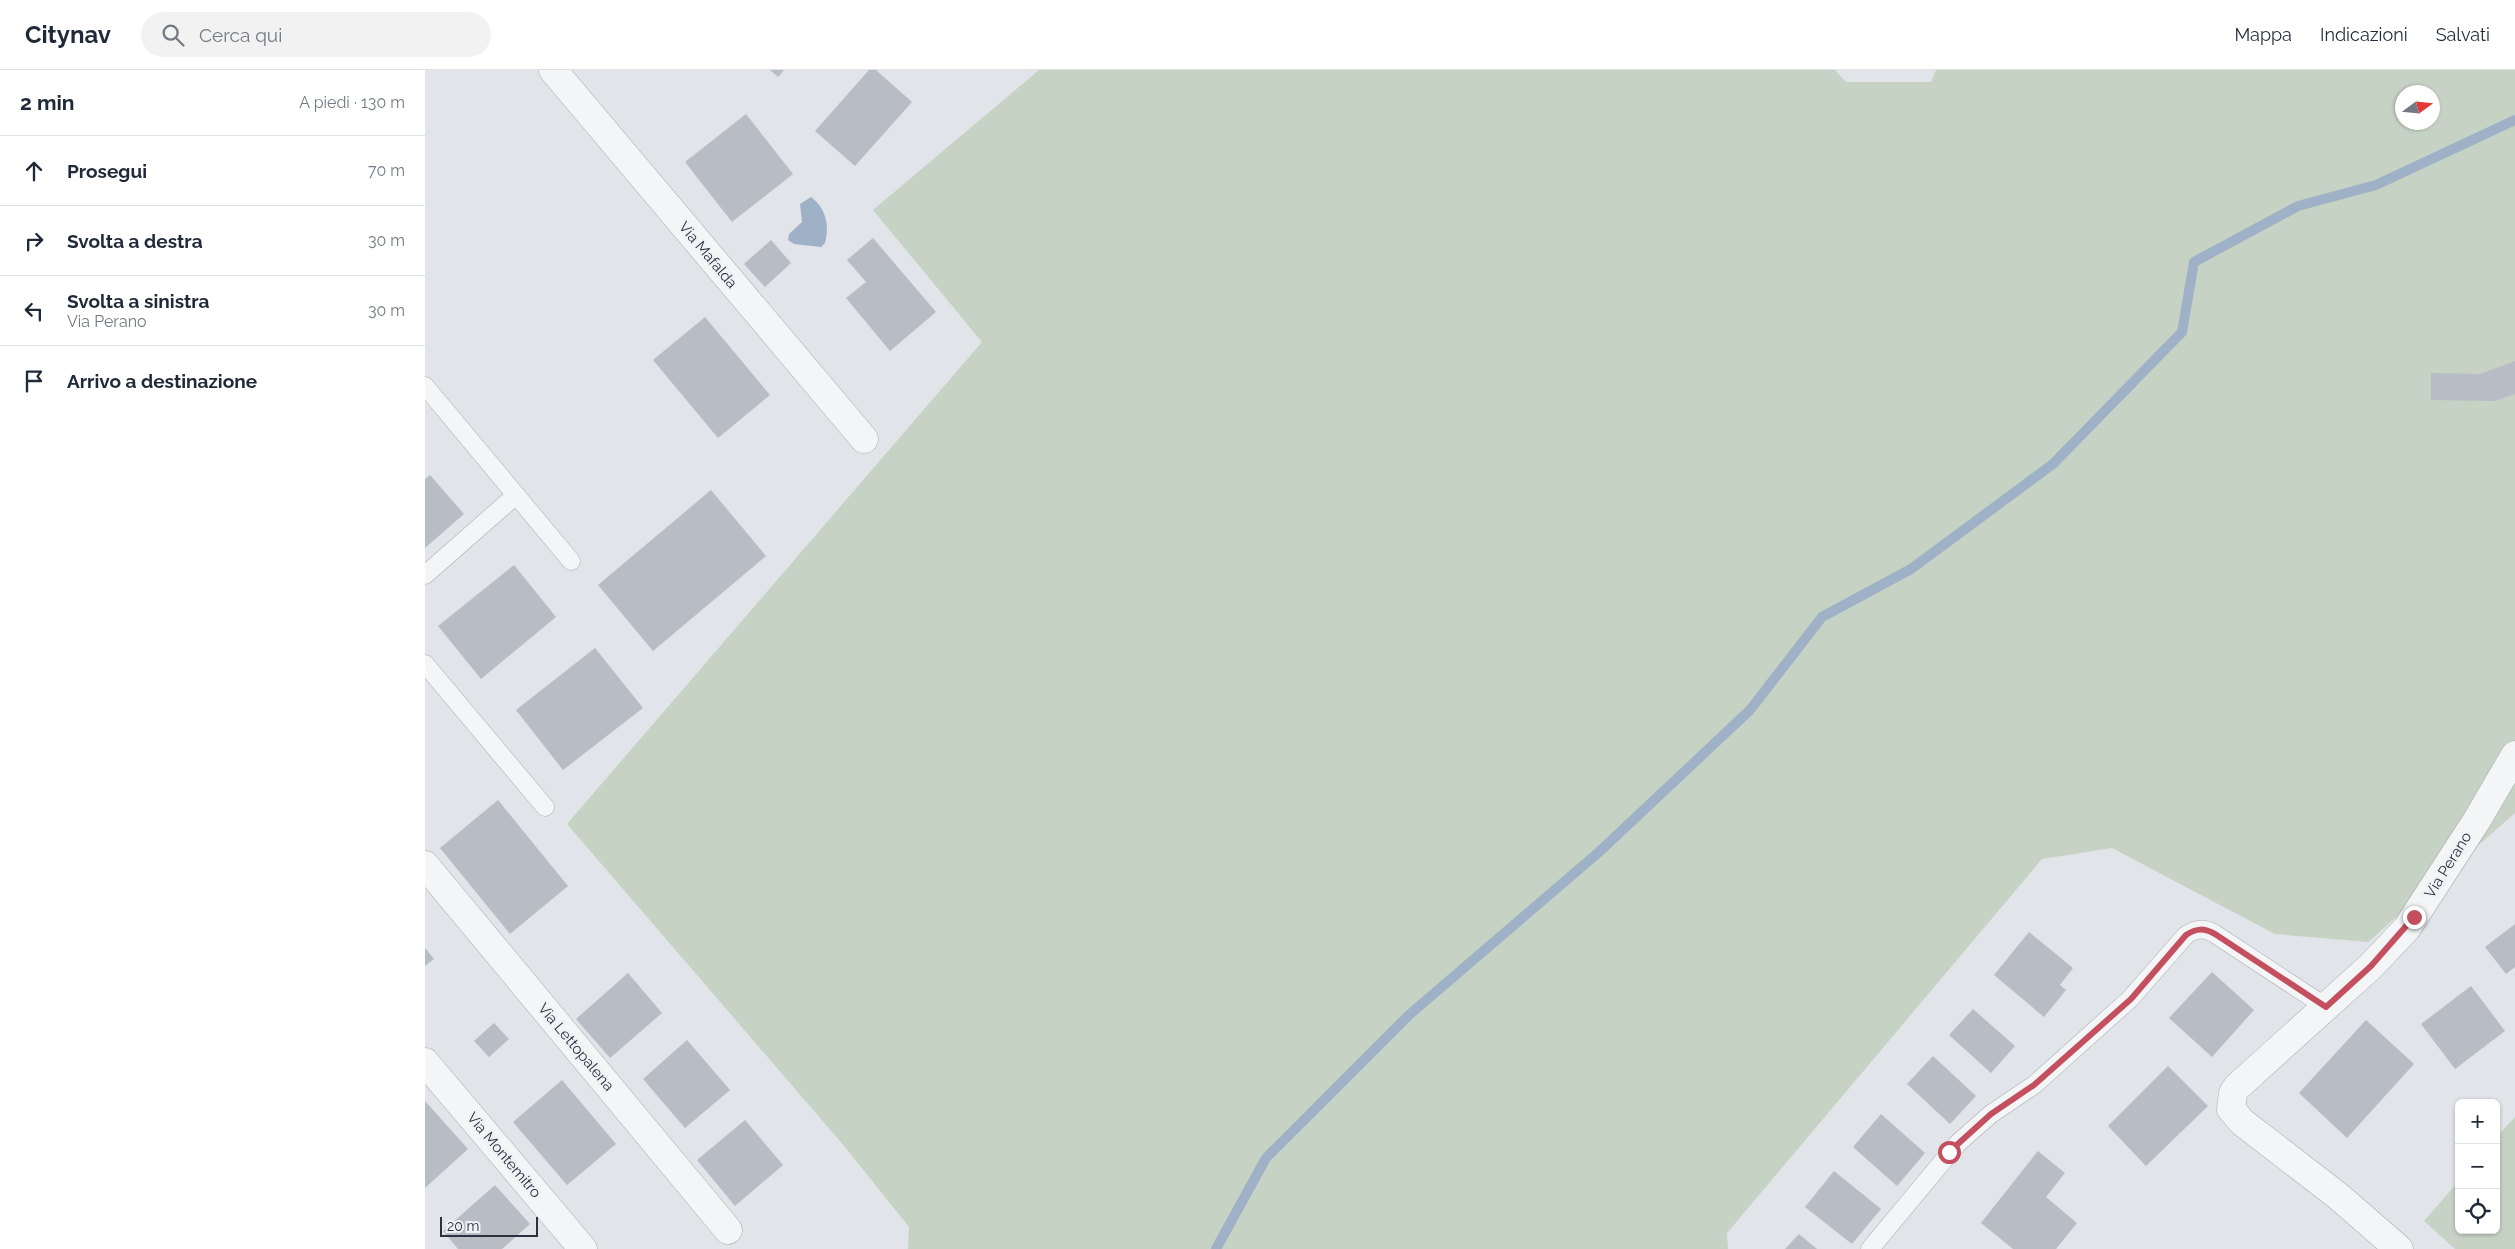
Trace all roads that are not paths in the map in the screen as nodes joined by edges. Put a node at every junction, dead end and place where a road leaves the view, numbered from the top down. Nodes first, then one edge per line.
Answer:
1 (553, 70) edge
2 (425, 386) edge
3 (864, 439) dead end
4 (516, 495) junction
5 (571, 560) dead end
6 (425, 575) edge
7 (425, 664) edge
8 (2515, 755) edge
9 (545, 807) dead end
10 (425, 865) edge
11 (2326, 1007) junction
12 (425, 1062) edge
13 (728, 1230) dead end
14 (583, 1249) edge
15 (1870, 1249) edge
16 (2399, 1249) edge

1 - 3 street, Via Mafalda
2 - 4 lane
4 - 5 lane
4 - 6 lane
7 - 9 lane
8 - 11 street, Via Perano
10 - 13 street, Via Lettopalena
11 - 15 lane
11 - 16 street, Via Perano
12 - 14 street, Via Montemitro

